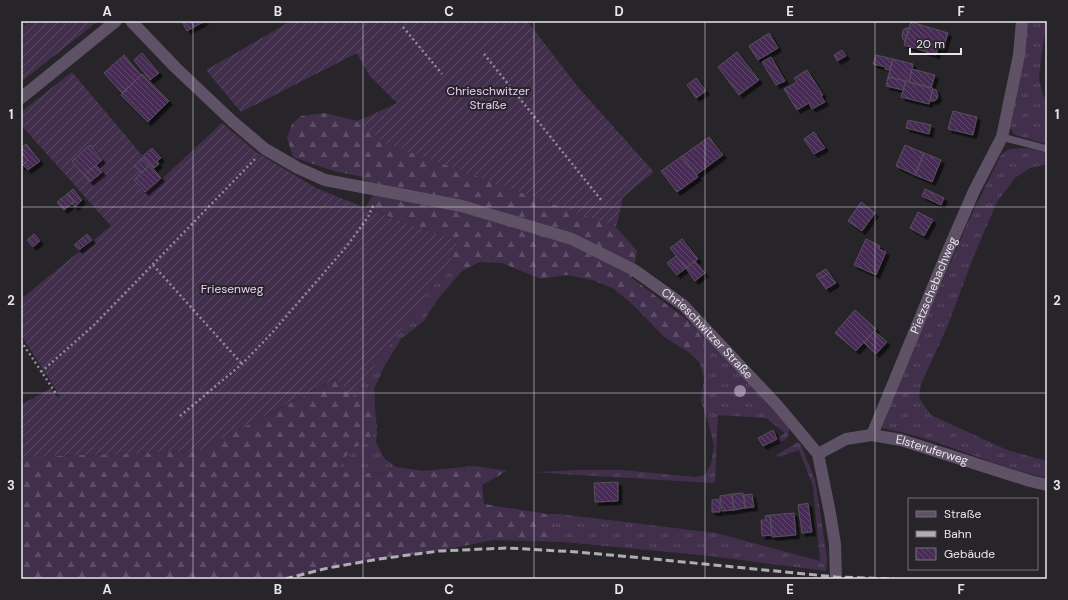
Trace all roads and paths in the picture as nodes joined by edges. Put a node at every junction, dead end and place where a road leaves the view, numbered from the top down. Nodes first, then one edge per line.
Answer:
1 (28, 21) edge
2 (116, 21) edge
3 (131, 21) edge
4 (1022, 21) edge
5 (21, 26) edge
6 (403, 27) dead end
7 (484, 54) dead end
8 (442, 74) dead end
9 (21, 98) edge
10 (1002, 137) junction
11 (265, 149) junction
12 (1047, 149) edge
13 (380, 190) junction
14 (602, 201) dead end
15 (153, 265) junction
16 (21, 341) edge
17 (242, 364) junction
18 (41, 372) junction
19 (57, 395) dead end
20 (180, 416) dead end
21 (872, 435) junction
22 (818, 454) junction
23 (1047, 485) edge
24 (836, 579) edge

1 - 5 path
2 - 9 street
3 - 11 street, Chrieschwitzer Straße
4 - 10 street, Pietzschebachweg
6 - 8 path
7 - 14 path
10 - 12 lane
10 - 21 street, Pietzschebachweg
11 - 13 street, Chrieschwitzer Straße
11 - 15 path
13 - 17 path
13 - 22 street, Chrieschwitzer Straße
15 - 17 path
15 - 18 path
16 - 18 path
17 - 20 path
18 - 19 path
21 - 22 street, Elsteruferweg
21 - 23 street, Elsteruferweg
22 - 24 street, Chrieschwitzer Straße

